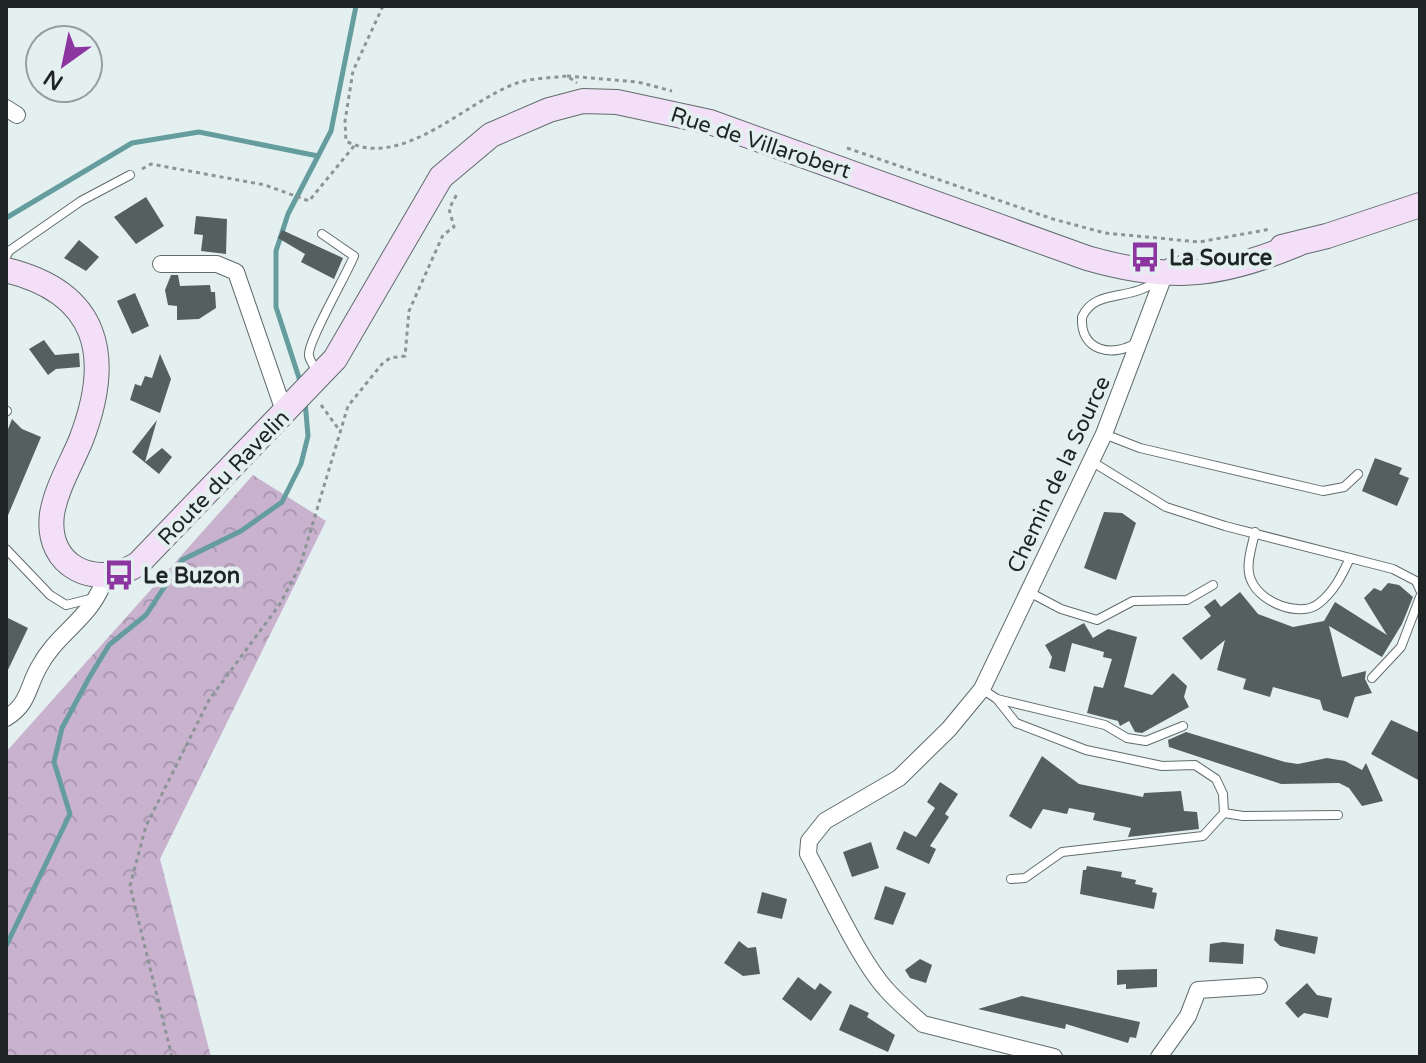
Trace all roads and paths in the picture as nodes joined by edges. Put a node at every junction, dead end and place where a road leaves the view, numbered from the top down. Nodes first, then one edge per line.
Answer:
1 (383, 6) edge
2 (567, 76) junction
3 (682, 94) dead end
4 (583, 101) junction
5 (838, 145) dead end
6 (354, 146) junction
7 (464, 155) junction
8 (130, 175) joint
9 (1420, 205) edge
10 (1278, 227) dead end
11 (1012, 228) junction
12 (322, 234) dead end
13 (1298, 244) junction
14 (6, 257) edge
15 (1188, 259) junction
16 (161, 264) dead end
17 (6, 270) edge
18 (1165, 273) junction
19 (1142, 339) junction
20 (303, 395) junction
21 (340, 431) junction
22 (1104, 434) junction
23 (1091, 461) junction
24 (1358, 474) dead end
25 (1255, 532) junction
26 (6, 549) edge
27 (1350, 558) junction
28 (1419, 583) edge
29 (1213, 585) dead end
30 (102, 587) junction
31 (1028, 591) junction
32 (1420, 597) edge
33 (1372, 678) dead end
34 (982, 689) junction
35 (997, 699) junction
36 (6, 718) edge
37 (1183, 726) dead end
38 (1224, 813) junction
39 (1338, 815) dead end
40 (1011, 879) dead end
41 (1259, 986) dead end
42 (1022, 1054) edge
43 (172, 1057) edge
44 (1054, 1057) edge
45 (1159, 1057) edge

1 - 6 path
2 - 3 path
2 - 4 path
2 - 6 path
4 - 7 main road, Rue de Villarobert
4 - 11 main road, Rue de Villarobert
5 - 10 path
6 - 8 path
7 - 20 main road, Rue de Villarobert
7 - 21 path
8 - 14 lane
9 - 13 main road, Rue de Villarobert
11 - 15 main road, Rue de Villarobert
11 - 18 main road, Rue de Villarobert
12 - 20 lane
13 - 15 main road, Rue de Villarobert
13 - 18 main road, Rue de Villarobert
15 - 18 street
16 - 20 street
17 - 30 main road
18 - 19 street, Chemin de la Source
18 - 19 lane
19 - 22 street, Chemin de la Source
20 - 21 path
20 - 30 main road, Route du Ravelin
21 - 43 path
22 - 23 street, Chemin de la Source
22 - 24 lane
23 - 25 lane
23 - 31 street, Chemin de la Source
25 - 27 lane
25 - 27 lane
26 - 30 lane
27 - 28 lane
29 - 31 lane
30 - 36 street
31 - 34 street, Chemin de la Source
32 - 33 lane
34 - 35 lane
34 - 42 street, Chemin de la Source
35 - 37 lane
35 - 38 lane
38 - 39 lane
38 - 40 lane
41 - 45 street
42 - 44 street

